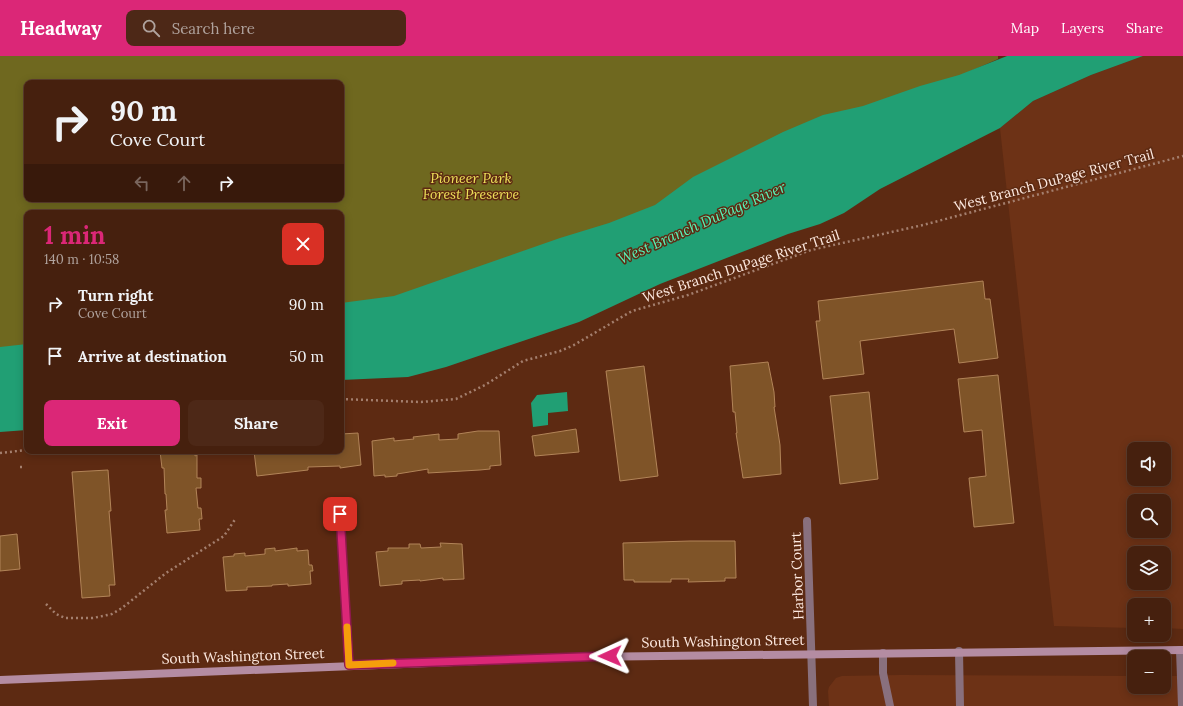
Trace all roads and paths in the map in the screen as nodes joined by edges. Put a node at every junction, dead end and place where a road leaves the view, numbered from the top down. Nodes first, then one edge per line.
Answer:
1 (1183, 156) edge
2 (344, 399) edge
3 (24, 450) edge
4 (0, 453) edge
5 (20, 467) dead end
6 (25, 467) dead end
7 (340, 514) dead end
8 (236, 518) dead end
9 (807, 521) dead end
10 (46, 604) dead end
11 (1182, 650) edge
12 (960, 651) junction
13 (812, 653) junction
14 (883, 653) junction
15 (349, 665) junction
16 (0, 680) edge
17 (813, 706) edge
18 (890, 706) edge
19 (960, 706) edge
20 (1182, 706) edge

1 - 2 path, West Branch DuPage River Trail
3 - 4 path
5 - 6 path
7 - 15 street
8 - 10 path
9 - 13 street, Harbor Court
11 - 12 main road, South Washington Street
11 - 20 street
12 - 14 main road, South Washington Street
12 - 19 street
13 - 14 main road, South Washington Street
13 - 15 main road, South Washington Street
13 - 17 street, Harbor Court
14 - 18 street
15 - 16 main road, South Washington Street

